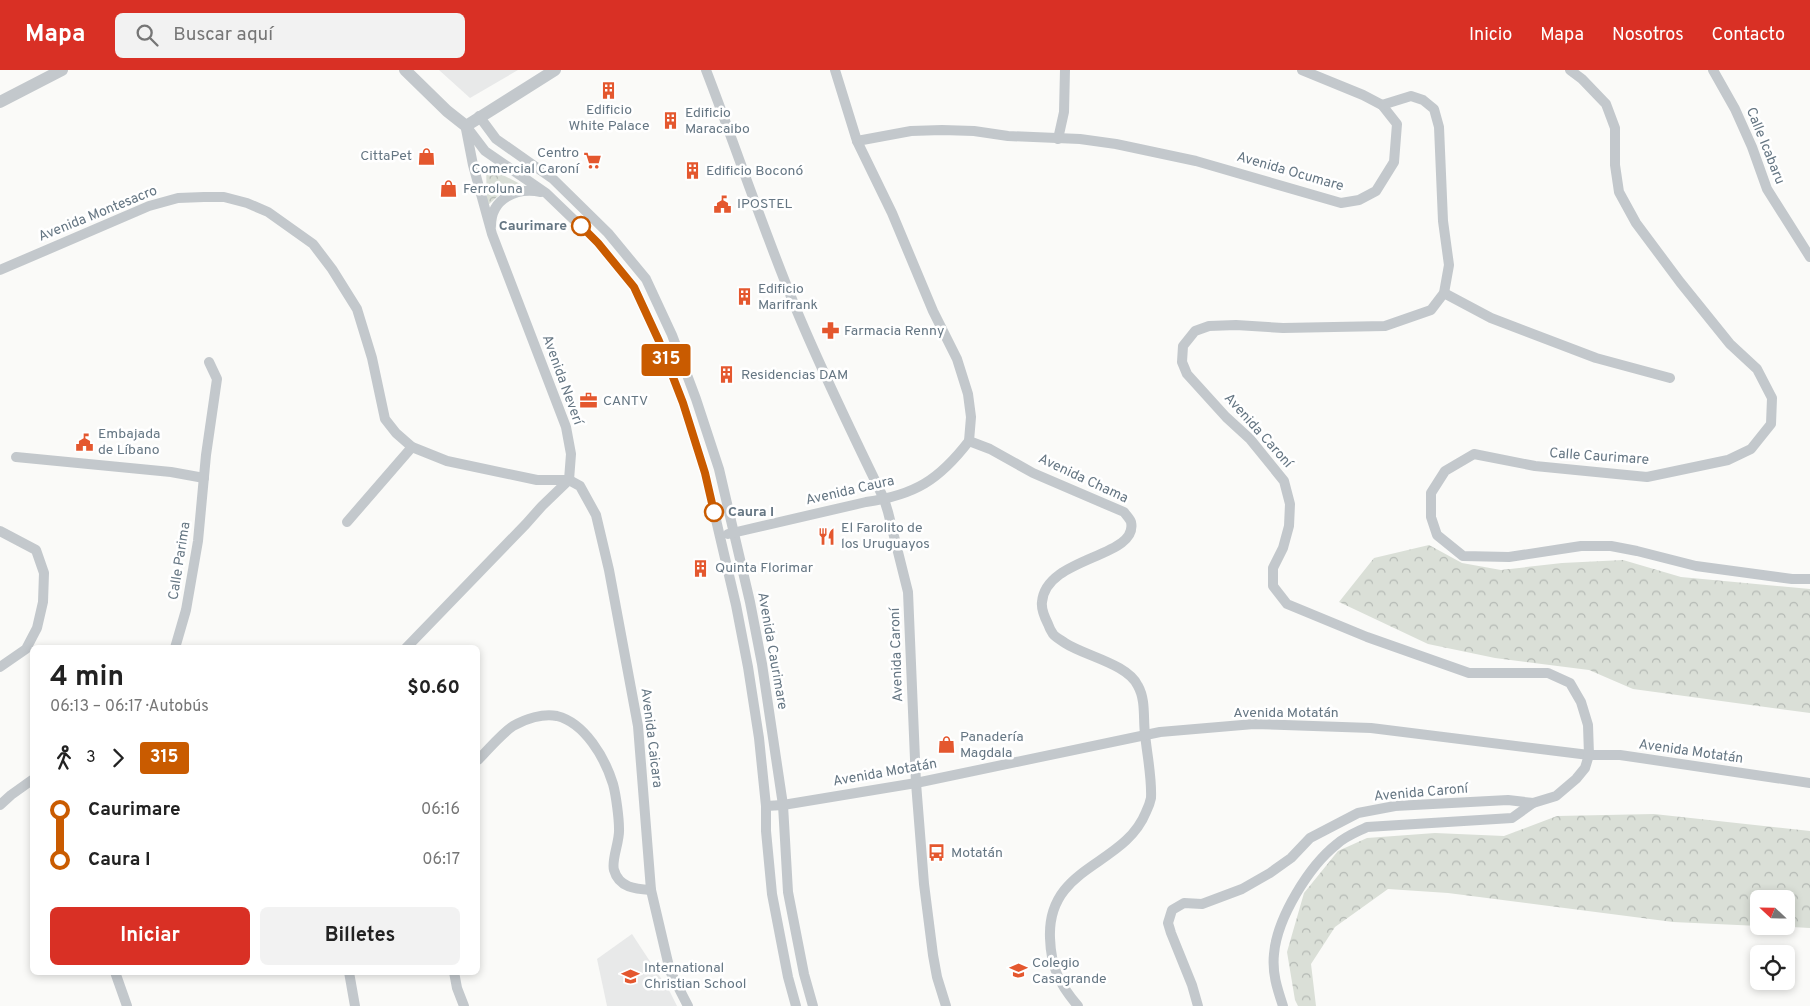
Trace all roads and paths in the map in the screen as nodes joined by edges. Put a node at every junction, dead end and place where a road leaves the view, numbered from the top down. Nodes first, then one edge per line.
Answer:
1 (62, 70) edge
2 (405, 70) edge
3 (555, 70) edge
4 (706, 70) edge
5 (836, 70) edge
6 (1065, 70) edge
7 (1302, 70) edge
8 (1570, 70) edge
9 (1713, 70) edge
10 (0, 102) edge
11 (1382, 105) junction
12 (479, 116) junction
13 (466, 126) junction
14 (1058, 139) junction
15 (857, 141) junction
16 (546, 193) junction
17 (492, 234) junction
18 (1810, 257) edge
19 (0, 270) edge
20 (1444, 293) junction
21 (209, 362) dead end
22 (1670, 378) dead end
23 (969, 440) junction
24 (412, 447) junction
25 (16, 457) dead end
26 (204, 478) junction
27 (569, 480) junction
28 (884, 499) junction
29 (347, 522) dead end
30 (0, 531) edge
31 (733, 533) junction
32 (719, 536) junction
33 (1810, 579) edge
34 (176, 645) edge
35 (409, 645) edge
36 (0, 667) edge
37 (1145, 735) junction
38 (1589, 756) junction
39 (480, 758) edge
40 (30, 781) edge
41 (916, 783) junction
42 (1810, 783) edge
43 (1533, 803) junction
44 (0, 805) edge
45 (782, 805) junction
46 (766, 806) junction
47 (651, 890) junction
48 (116, 975) edge
49 (350, 975) edge
50 (455, 975) edge
51 (128, 1006) edge
52 (355, 1006) edge
53 (464, 1006) edge
54 (688, 1006) edge
55 (796, 1006) edge
56 (813, 1006) edge
57 (946, 1006) edge
58 (1078, 1006) edge
59 (1198, 1006) edge
60 (1283, 1006) edge

1 - 10 street
2 - 13 street
3 - 12 street
4 - 28 street, Avenida Caroní
5 - 15 street
6 - 14 street
7 - 11 street
8 - 33 street, Calle Caurimare
9 - 18 street, Calle Icabaru
11 - 14 street, Avenida Ocumare
11 - 20 street
12 - 13 street
12 - 31 street, Avenida Caurimare
13 - 16 street, Avenida Caurimare
13 - 17 street, Avenida Neverí
14 - 15 street, Avenida Ocumare
15 - 23 street
16 - 17 street
16 - 32 street, Avenida Caurimare
17 - 27 street, Avenida Neverí
19 - 24 street, Avenida Montesacro
20 - 22 street
20 - 38 street, Avenida Caroní
21 - 26 street, Calle Parima
23 - 28 street, Avenida Caura
23 - 37 street, Avenida Chama
24 - 27 street, Avenida Montesacro
24 - 29 street
25 - 26 street
26 - 34 street, Calle Parima
27 - 35 street
27 - 47 street, Avenida Caicara
28 - 31 street, Avenida Caura
28 - 41 street, Avenida Caroní
30 - 36 street
31 - 32 street, Avenida Caura
31 - 45 street, Avenida Caurimare
32 - 46 street, Avenida Caurimare
37 - 38 street, Avenida Motatán
37 - 41 street, Avenida Motatán
37 - 58 street, Avenida Chama
38 - 42 street, Avenida Motatán
38 - 43 street, Avenida Caroní
39 - 47 street
40 - 44 street
41 - 45 street, Avenida Motatán
41 - 57 street, Avenida Caroní
43 - 59 street, Avenida Caroní
43 - 60 street, Avenida Caroní
45 - 46 street, Avenida Motatán
45 - 56 street, Avenida Caurimare
46 - 55 street, Avenida Caurimare
47 - 54 street, Avenida Caicara
48 - 51 street
49 - 52 street
50 - 53 street

